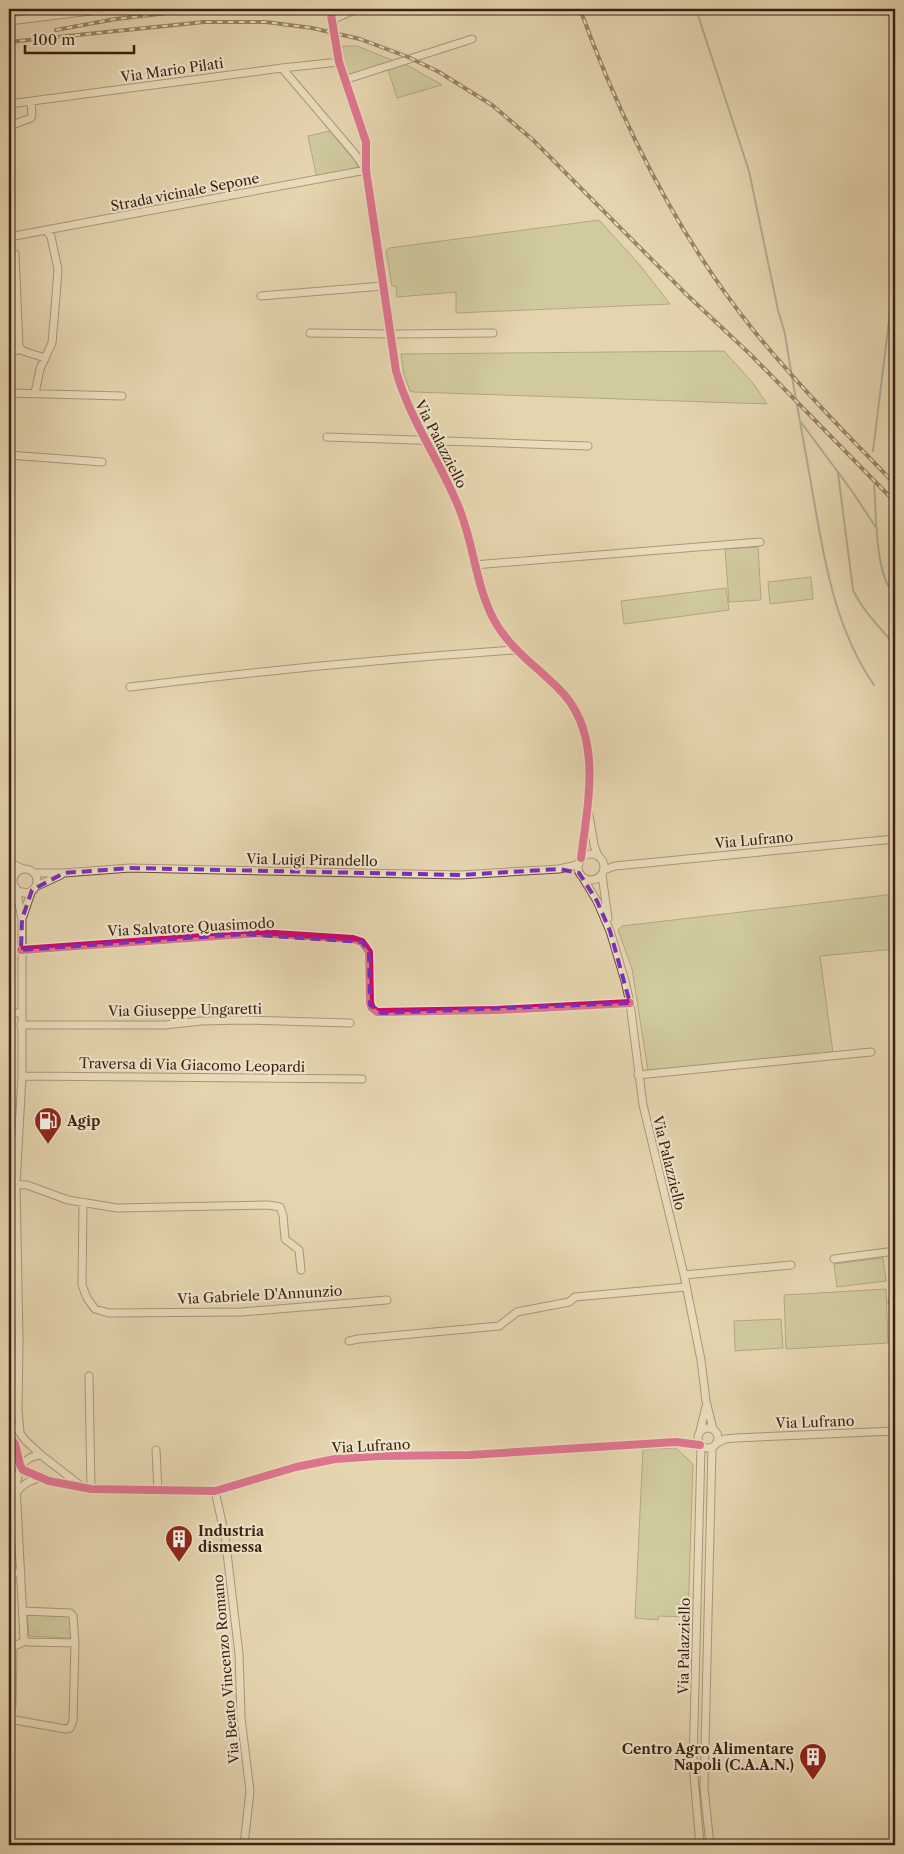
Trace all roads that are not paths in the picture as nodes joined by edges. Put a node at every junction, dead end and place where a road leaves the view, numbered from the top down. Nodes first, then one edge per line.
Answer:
1 (107, 9) edge
2 (330, 9) edge
3 (357, 9) edge
4 (330, 20) junction
5 (9, 21) edge
6 (472, 39) dead end
7 (339, 62) junction
8 (282, 68) junction
9 (344, 80) junction
10 (31, 102) junction
11 (9, 104) edge
12 (9, 126) edge
13 (366, 170) junction
14 (47, 231) junction
15 (9, 238) edge
16 (15, 254) dead end
17 (383, 286) junction
18 (261, 296) dead end
19 (310, 333) dead end
20 (493, 333) dead end
21 (390, 334) junction
22 (21, 349) junction
23 (9, 353) edge
24 (45, 358) junction
25 (9, 393) edge
26 (35, 393) junction
27 (122, 396) dead end
28 (327, 437) dead end
29 (426, 441) junction
30 (588, 446) dead end
31 (9, 456) edge
32 (102, 462) dead end
33 (760, 542) dead end
34 (474, 565) junction
35 (515, 650) junction
36 (130, 687) dead end
37 (588, 804) junction
38 (895, 840) edge
39 (581, 858) junction
40 (600, 858) junction
41 (9, 862) edge
42 (578, 865) junction
43 (615, 866) junction
44 (23, 869) junction
45 (559, 869) junction
46 (9, 872) edge
47 (603, 872) junction
48 (34, 873) junction
49 (64, 873) junction
50 (581, 876) junction
51 (17, 888) junction
52 (34, 888) junction
53 (9, 896) edge
54 (22, 918) junction
55 (610, 931) junction
56 (21, 950) junction
57 (630, 1003) junction
58 (9, 1013) edge
59 (21, 1013) junction
60 (350, 1022) dead end
61 (21, 1025) junction
62 (870, 1052) dead end
63 (638, 1075) junction
64 (22, 1076) junction
65 (362, 1079) dead end
66 (12, 1184) edge
67 (83, 1203) junction
68 (895, 1251) edge
69 (834, 1259) dead end
70 (791, 1265) dead end
71 (301, 1270) dead end
72 (684, 1276) junction
73 (686, 1287) junction
74 (387, 1300) dead end
75 (349, 1341) dead end
76 (89, 1376) dead end
77 (706, 1401) junction
78 (18, 1410) junction
79 (9, 1426) edge
80 (715, 1431) junction
81 (895, 1431) edge
82 (20, 1432) junction
83 (699, 1433) junction
84 (9, 1436) edge
85 (736, 1438) junction
86 (676, 1442) junction
87 (701, 1446) junction
88 (715, 1446) junction
89 (156, 1450) dead end
90 (41, 1455) junction
91 (50, 1462) junction
92 (21, 1467) junction
93 (42, 1479) junction
94 (81, 1486) junction
95 (91, 1489) junction
96 (158, 1490) junction
97 (216, 1491) junction
98 (16, 1493) junction
99 (9, 1573) edge
100 (21, 1573) junction
101 (23, 1611) junction
102 (25, 1641) junction
103 (75, 1643) junction
104 (9, 1646) edge
105 (9, 1719) edge
106 (244, 1845) edge
107 (700, 1845) edge
108 (710, 1845) edge

1 - 5 street
2 - 4 street, Via Palazziello
3 - 4 street
4 - 7 street, Via Palazziello
6 - 9 street
7 - 8 street, Via Mario Pilati
7 - 9 street, Via Palazziello
8 - 10 street, Via Mario Pilati
8 - 13 street
9 - 13 street, Via Palazziello
10 - 11 street, Via Mario Pilati
10 - 12 street
13 - 14 street, Strada vicinale Sepone
13 - 17 street, Via Palazziello
14 - 15 street, Strada vicinale Sepone
14 - 24 street
16 - 22 street
17 - 18 street
17 - 21 street, Via Palazziello
19 - 21 street
20 - 21 street
21 - 29 street, Via Palazziello
22 - 23 street
22 - 24 street
24 - 26 street
25 - 26 street
26 - 27 street
28 - 29 street
29 - 30 street
29 - 34 street, Via Palazziello
31 - 32 street
33 - 34 street
34 - 35 street, Via Palazziello
35 - 36 street
35 - 37 street, Via Palazziello
37 - 39 street, Via Palazziello
37 - 40 street, Via Palazziello
38 - 43 street, Via Lufrano
39 - 40 street
39 - 42 street
40 - 43 street
40 - 47 street
41 - 44 street
42 - 45 street, Via Luigi Pirandello
42 - 50 street
43 - 47 street, Via Lufrano
44 - 48 street
44 - 51 street
45 - 49 street, Via Luigi Pirandello
45 - 50 street, Via Luigi Pirandello
46 - 51 street
47 - 50 street
47 - 55 street, Via Palazziello
48 - 49 street, Via Luigi Pirandello
48 - 52 street
49 - 52 street, Via Luigi Pirandello
50 - 55 street, Via Palazziello
51 - 52 street
51 - 53 street
51 - 54 street
52 - 54 street
54 - 56 street
55 - 57 street, Via Palazziello
56 - 57 street, Via Salvatore Quasimodo
56 - 59 street
57 - 63 street, Via Palazziello
58 - 59 street
59 - 61 street
60 - 61 street, Via Giuseppe Ungaretti
61 - 64 street
62 - 63 street
63 - 72 street, Via Palazziello
64 - 65 street, Traversa di Via Giacomo Leopardi
64 - 66 street
66 - 67 street, Via Gabriele D'Annunzio
66 - 78 street
67 - 71 street, Via Gabriele D'Annunzio
67 - 74 street, Via Gabriele D'Annunzio
68 - 69 street
70 - 72 street
72 - 73 street, Via Palazziello
73 - 75 street
73 - 77 street, Via Palazziello
76 - 95 street
77 - 80 street, Via Palazziello
77 - 83 street, Via Palazziello
78 - 79 street
78 - 82 street
79 - 82 street, Via Lufrano
80 - 83 street
80 - 85 street
80 - 88 street
81 - 85 street, Via Lufrano
82 - 90 street, Via Lufrano
83 - 86 street, Via Lufrano
83 - 87 street
84 - 92 street
85 - 88 street
86 - 87 street, Via Lufrano
86 - 97 street, Via Lufrano
87 - 88 street
87 - 107 street, Via Palazziello
88 - 108 street, Via Palazziello
89 - 96 street
90 - 91 street, Via Lufrano
90 - 92 street
91 - 93 street
91 - 94 street, Via Lufrano
92 - 93 street, Via Lufrano
92 - 98 street
93 - 94 street, Via Lufrano
93 - 98 street
94 - 95 street, Via Lufrano
95 - 96 street, Via Lufrano
96 - 97 street, Via Lufrano
97 - 106 street, Via Beato Vincenzo Romano
98 - 100 street
99 - 100 street
100 - 101 street
101 - 102 street
101 - 103 street
102 - 103 street
102 - 104 street
103 - 105 street

